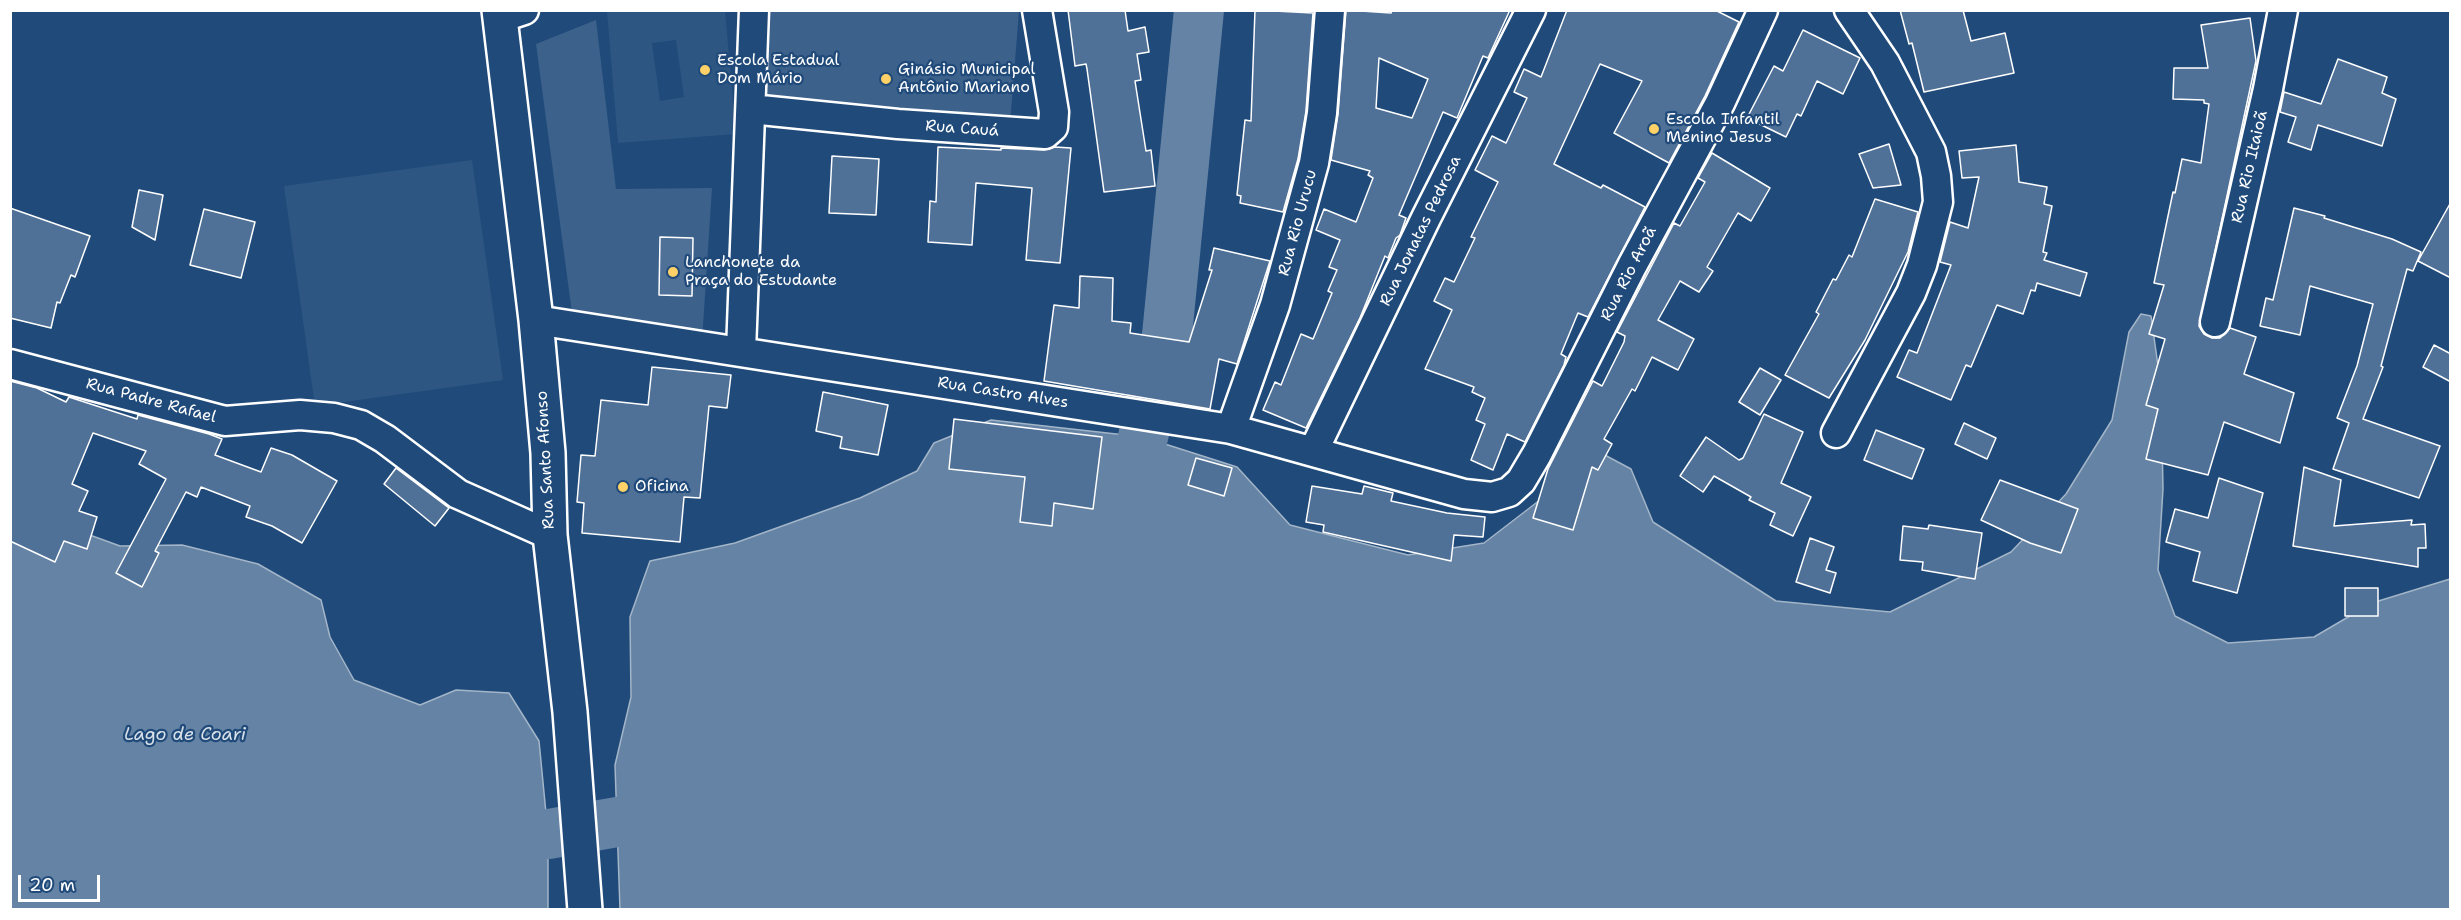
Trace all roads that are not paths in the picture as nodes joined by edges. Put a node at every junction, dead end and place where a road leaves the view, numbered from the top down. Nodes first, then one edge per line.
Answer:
1 (754, 10) edge
2 (1037, 10) edge
3 (1330, 10) edge
4 (1531, 10) edge
5 (1763, 10) edge
6 (1849, 10) edge
7 (2283, 10) edge
8 (508, 13) edge
9 (751, 109) junction
10 (536, 321) junction
11 (2215, 322) dead end
12 (741, 351) junction
13 (10, 364) edge
14 (1231, 429) junction
15 (1836, 433) dead end
16 (1313, 452) junction
17 (1464, 494) joint
18 (550, 535) junction
19 (585, 903) edge

1 - 9 street
2 - 9 street, Rua Cauá
3 - 14 street, Rua Rio Urucu
4 - 16 street, Rua Jonatas Pedrosa
5 - 17 street, Rua Rio Aroã
6 - 15 street
7 - 11 street, Rua Rio Itaioã
8 - 10 main road, Rua Santo Afonso
9 - 12 street
10 - 12 street, Rua Castro Alves
10 - 18 main road, Rua Santo Afonso
12 - 14 street, Rua Castro Alves
13 - 18 street, Rua Padre Rafael
14 - 16 street, Rua Castro Alves
16 - 17 street, Rua Castro Alves
18 - 19 main road, Rua Santo Afonso

